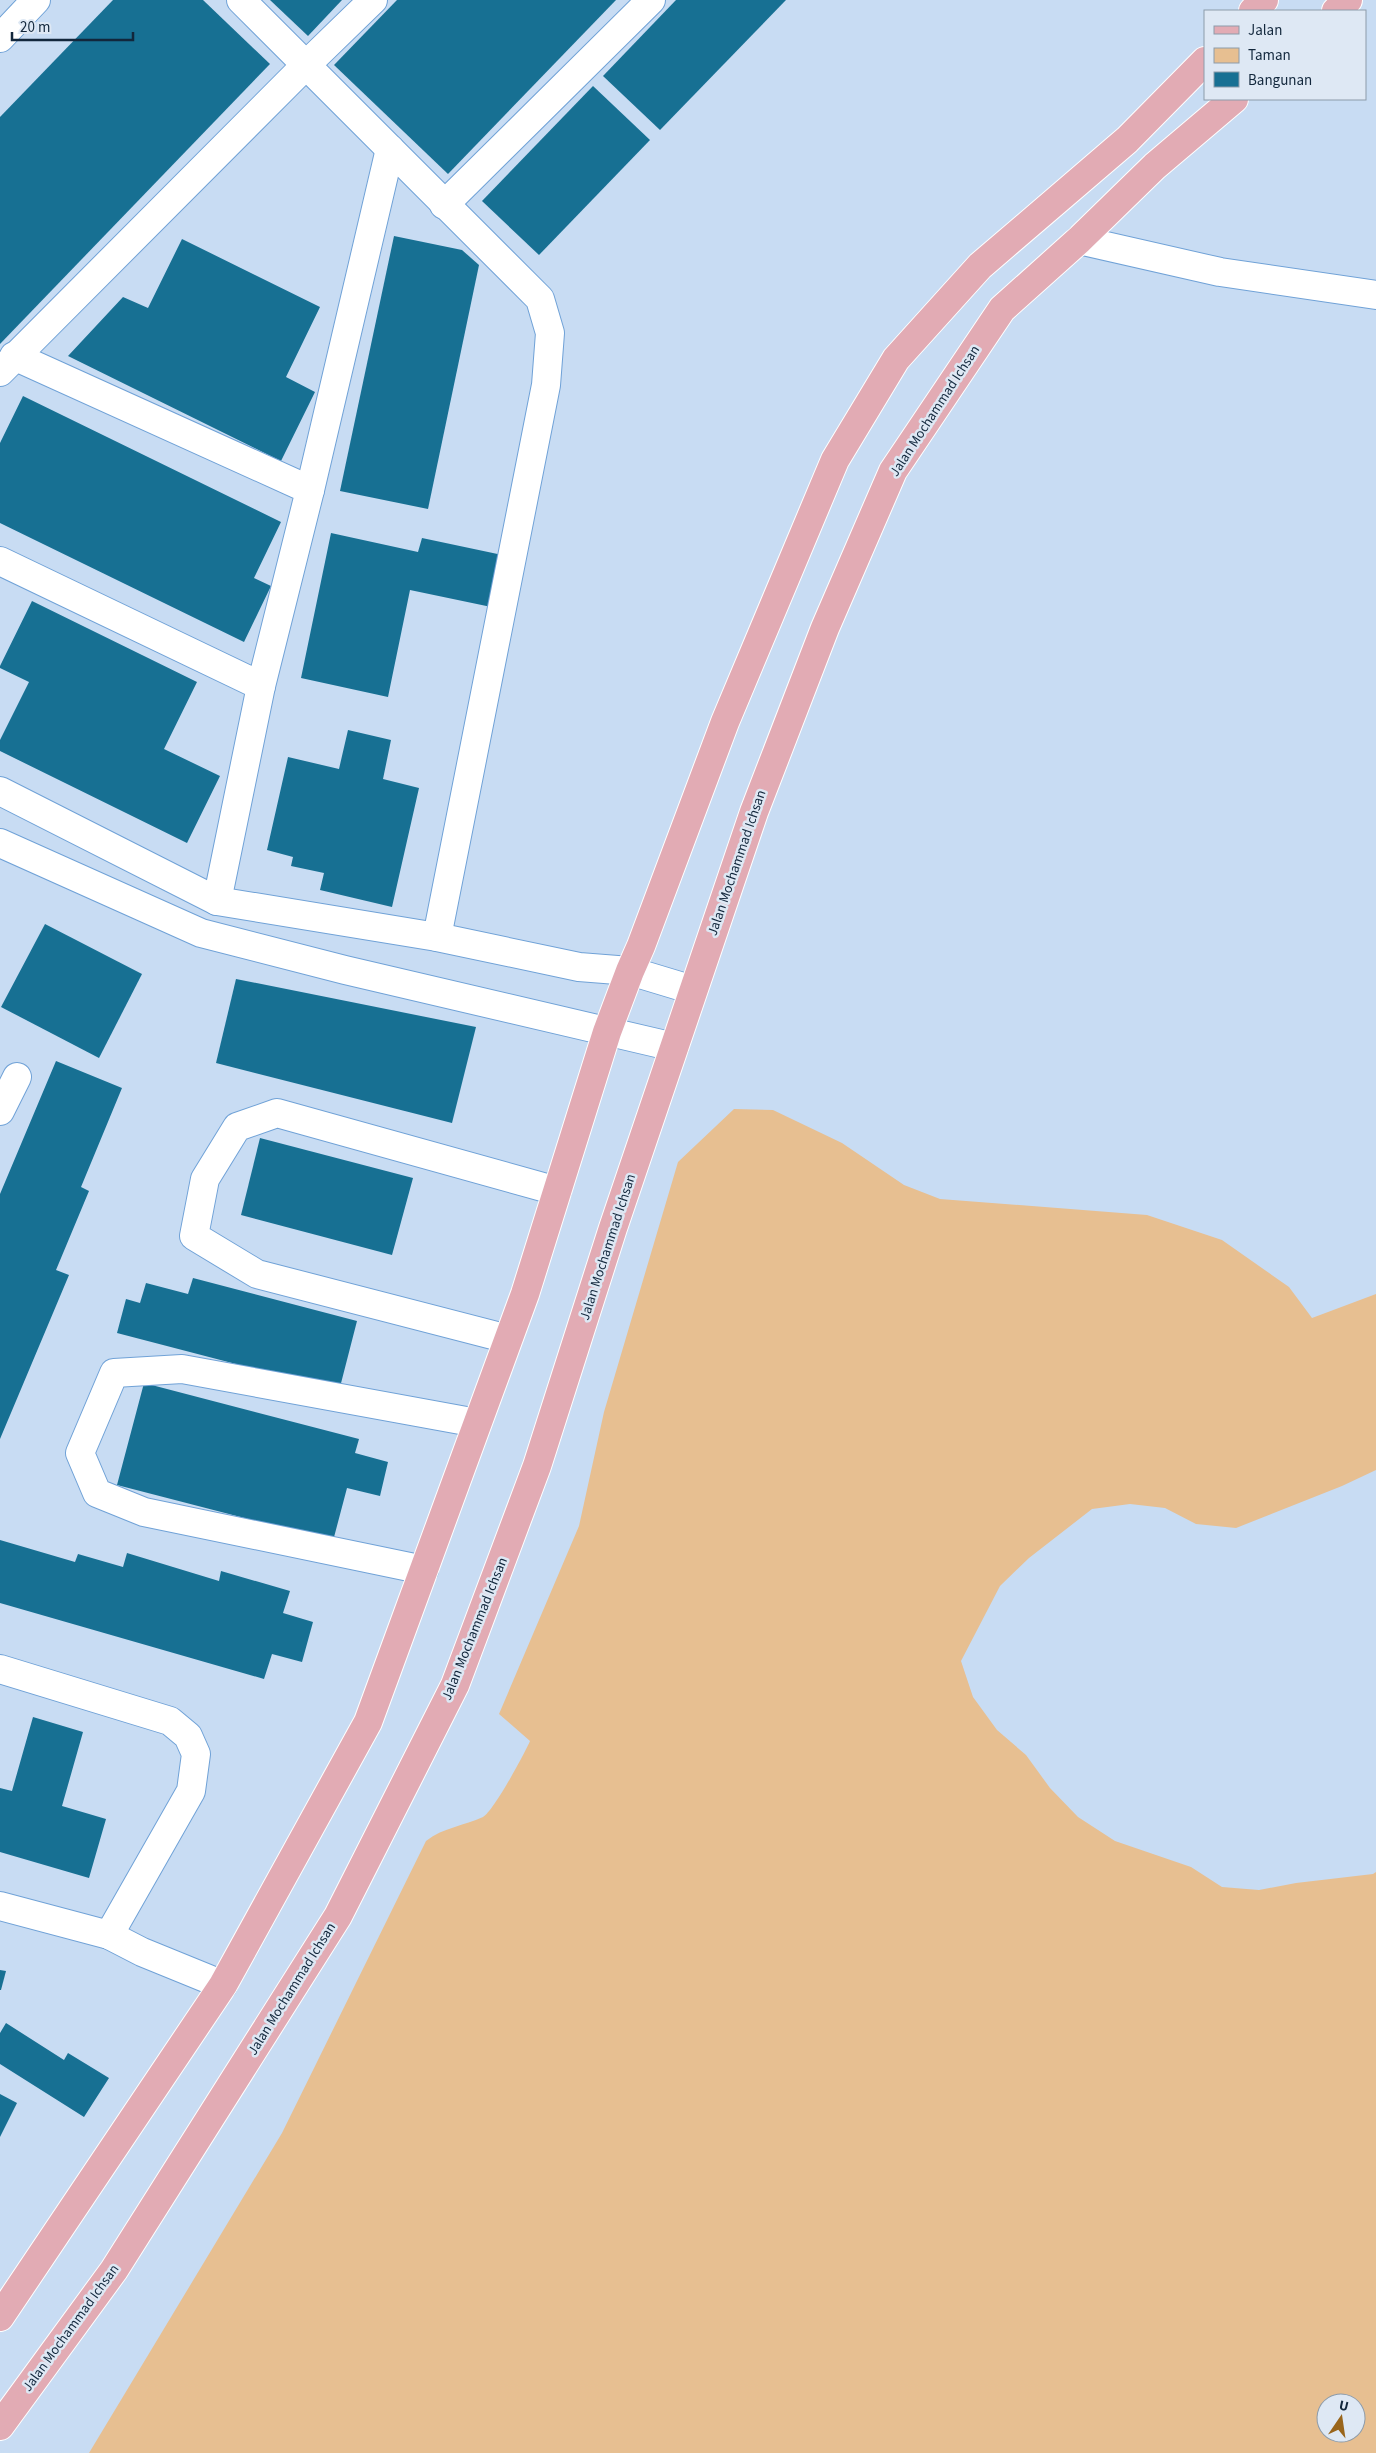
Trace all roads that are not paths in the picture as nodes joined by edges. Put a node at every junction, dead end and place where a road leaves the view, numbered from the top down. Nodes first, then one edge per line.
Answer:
1 (36, 0) edge
2 (241, 0) edge
3 (374, 0) edge
4 (651, 0) edge
5 (1264, 0) edge
6 (1348, 0) edge
7 (1254, 10) edge
8 (1337, 10) edge
9 (0, 38) edge
10 (1204, 62) edge
11 (305, 66) junction
12 (1233, 100) edge
13 (390, 149) junction
14 (444, 205) junction
15 (1079, 240) junction
16 (1376, 296) edge
17 (7, 363) edge
18 (310, 490) junction
19 (0, 561) edge
20 (261, 686) junction
21 (0, 791) edge
22 (0, 843) edge
23 (217, 901) junction
24 (437, 938) junction
25 (630, 971) junction
26 (694, 990) junction
27 (607, 1032) junction
28 (674, 1047) junction
29 (17, 1077) dead end
30 (0, 1111) edge
31 (557, 1191) junction
32 (508, 1339) junction
33 (477, 1423) junction
34 (424, 1570) junction
35 (0, 1669) edge
36 (0, 1906) edge
37 (109, 1935) junction
38 (223, 1985) junction
39 (0, 2317) edge
40 (0, 2426) edge

1 - 9 street
2 - 11 street
3 - 11 street
4 - 14 street
5 - 7 main road
6 - 8 main road
10 - 25 main road
11 - 13 street
11 - 17 street
12 - 15 main road, Jalan Mochammad Ichsan
13 - 14 street
13 - 18 street
14 - 24 street
15 - 16 street
15 - 26 main road, Jalan Mochammad Ichsan
17 - 18 street
18 - 20 street
19 - 20 street
20 - 23 street
21 - 23 street
22 - 27 street
23 - 24 street
24 - 25 street
25 - 26 street
25 - 27 main road
26 - 28 main road, Jalan Mochammad Ichsan
27 - 28 street
27 - 31 main road
28 - 40 main road, Jalan Mochammad Ichsan
29 - 30 street
31 - 32 main road
31 - 32 street
32 - 33 main road
33 - 34 main road
33 - 34 street
34 - 38 main road
35 - 37 street
36 - 37 street
37 - 38 street
38 - 39 main road

